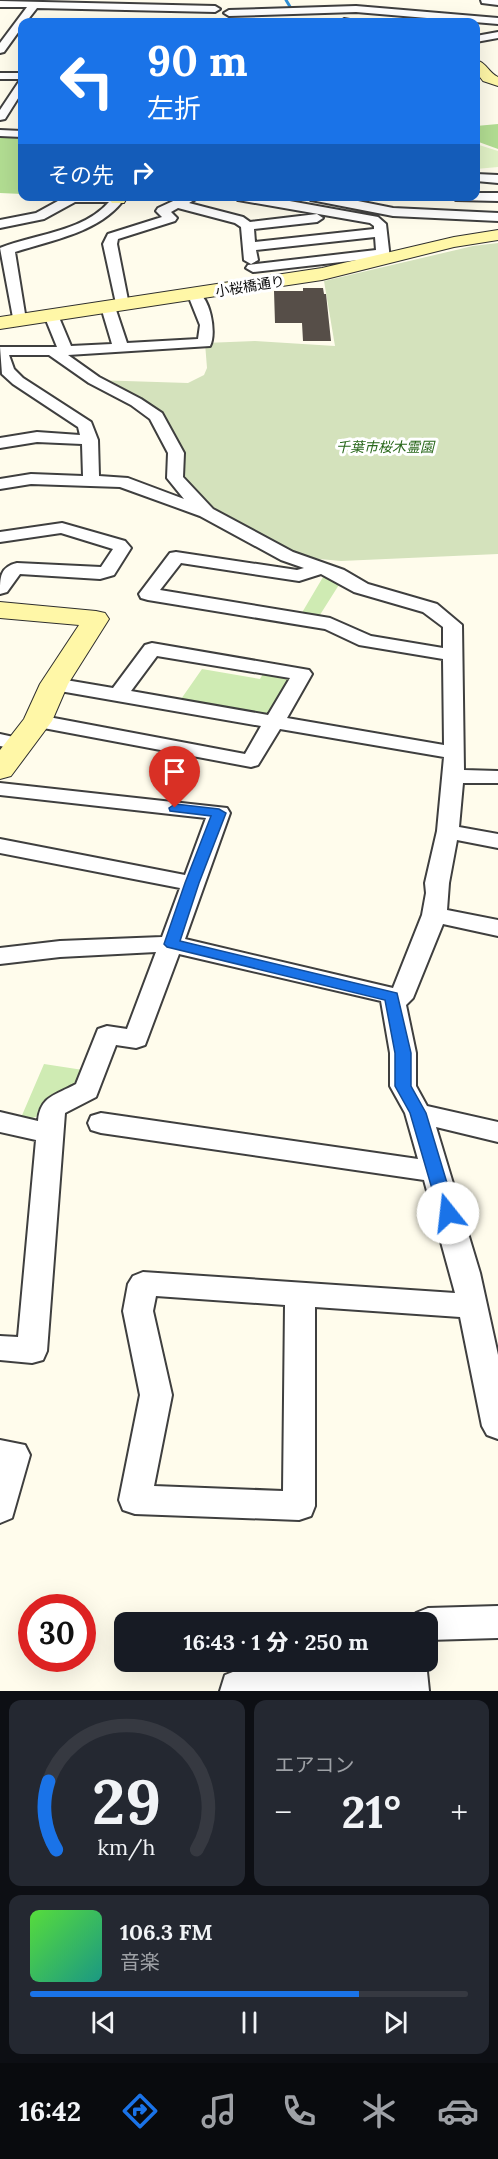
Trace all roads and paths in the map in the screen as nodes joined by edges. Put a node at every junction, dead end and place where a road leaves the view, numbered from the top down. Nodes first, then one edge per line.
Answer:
1 (190, 0) edge
2 (491, 1) edge
3 (0, 4) edge
4 (358, 4) edge
5 (34, 5) junction
6 (215, 9) junction
7 (498, 11) edge
8 (229, 13) junction
9 (22, 18) edge
10 (202, 18) dead end
11 (250, 18) edge
12 (347, 18) edge
13 (473, 18) edge
14 (480, 19) edge
15 (498, 21) edge
16 (18, 23) edge
17 (498, 35) edge
18 (5, 37) edge
19 (480, 38) edge
20 (0, 50) edge
21 (480, 69) edge
22 (0, 76) edge
23 (18, 76) edge
24 (498, 82) edge
25 (18, 89) edge
26 (4, 104) edge
27 (4, 117) edge
28 (0, 133) edge
29 (18, 134) edge
30 (480, 178) edge
31 (498, 179) edge
32 (480, 197) edge
33 (498, 197) edge
34 (68, 201) edge
35 (115, 201) edge
36 (187, 201) edge
37 (221, 201) edge
38 (265, 201) edge
39 (337, 201) edge
40 (457, 201) edge
41 (180, 205) junction
42 (201, 210) junction
43 (341, 215) junction
44 (455, 215) junction
45 (498, 217) edge
46 (0, 224) edge
47 (82, 224) junction
48 (246, 226) junction
49 (0, 231) edge
50 (382, 232) junction
51 (498, 236) edge
52 (112, 237) junction
53 (22, 244) junction
54 (248, 247) junction
55 (4, 251) edge
56 (383, 256) junction
57 (255, 277) junction
58 (195, 295) junction
59 (115, 306) junction
60 (51, 315) junction
61 (10, 321) edge
62 (120, 343) junction
63 (60, 351) junction
64 (0, 352) edge
65 (18, 381) junction
66 (0, 383) edge
67 (0, 428) edge
68 (18, 440) junction
69 (90, 440) junction
70 (0, 443) edge
71 (91, 481) junction
72 (0, 484) edge
73 (207, 513) junction
74 (0, 537) edge
75 (320, 568) junction
76 (0, 588) edge
77 (0, 610) edge
78 (453, 655) junction
79 (54, 684) junction
80 (117, 696) junction
81 (38, 721) junction
82 (274, 723) junction
83 (10, 742) edge
84 (455, 753) junction
85 (0, 770) edge
86 (453, 776) junction
87 (498, 777) edge
88 (0, 789) edge
89 (448, 831) junction
90 (498, 841) edge
91 (0, 846) edge
92 (192, 883) junction
93 (434, 915) junction
94 (498, 928) edge
95 (172, 944) junction
96 (0, 956) edge
97 (392, 996) junction
98 (418, 1113) junction
99 (0, 1122) edge
100 (101, 1123) dead end
101 (498, 1132) edge
102 (49, 1133) junction
103 (436, 1172) junction
104 (300, 1295) junction
105 (472, 1306) junction
106 (0, 1348) edge
107 (494, 1385) edge
108 (498, 1426) edge
109 (0, 1454) edge
110 (0, 1508) edge
111 (498, 1622) edge
112 (438, 1624) edge
113 (410, 1672) edge
114 (238, 1691) edge

1 - 6 street
2 - 7 street
3 - 5 street
4 - 8 street
4 - 12 street
4 - 13 street
5 - 6 street
5 - 9 street
6 - 8 street
6 - 10 street
8 - 11 street
14 - 15 street
16 - 18 street
17 - 19 street
18 - 20 street
21 - 24 street
22 - 23 street
25 - 26 street
26 - 27 street
28 - 29 street
30 - 31 street
32 - 33 street
34 - 46 street
35 - 47 street
36 - 41 street
37 - 42 street
38 - 43 street
39 - 44 street
40 - 44 street
41 - 42 street
41 - 52 street
42 - 48 street
43 - 48 street
43 - 50 street
44 - 45 street
47 - 52 street
47 - 53 street
48 - 54 street
49 - 53 street
50 - 54 street
50 - 56 street
51 - 56 street, 小桜橋通り
52 - 59 street
53 - 55 street
54 - 57 street
55 - 61 street
56 - 57 street, 小桜橋通り
57 - 58 street, 小桜橋通り
58 - 59 street, 小桜橋通り
58 - 62 street
59 - 60 street, 小桜橋通り
59 - 62 street
60 - 61 street, 小桜橋通り
60 - 63 street
62 - 63 street
63 - 64 street
63 - 73 street
64 - 65 street
65 - 66 street
65 - 69 street
67 - 68 street
68 - 69 street
68 - 70 street
69 - 71 street
71 - 72 street
71 - 73 street
73 - 75 street
74 - 76 street
75 - 78 street
75 - 78 street
77 - 79 street
78 - 84 street
79 - 80 street
79 - 81 street
80 - 82 street
80 - 82 street
81 - 82 street
81 - 83 street
82 - 84 street
83 - 85 street
84 - 86 street
86 - 87 street
86 - 89 street
88 - 92 street
89 - 90 street
89 - 93 street
91 - 92 street
92 - 95 street
93 - 94 street
93 - 97 street
95 - 96 street
95 - 97 street
95 - 102 street
97 - 98 street
98 - 101 street
98 - 103 street
99 - 102 street
100 - 103 street
102 - 106 street
103 - 105 street
104 - 104 street
104 - 105 street
105 - 107 street
107 - 108 street
109 - 110 street
111 - 112 street
113 - 114 street

